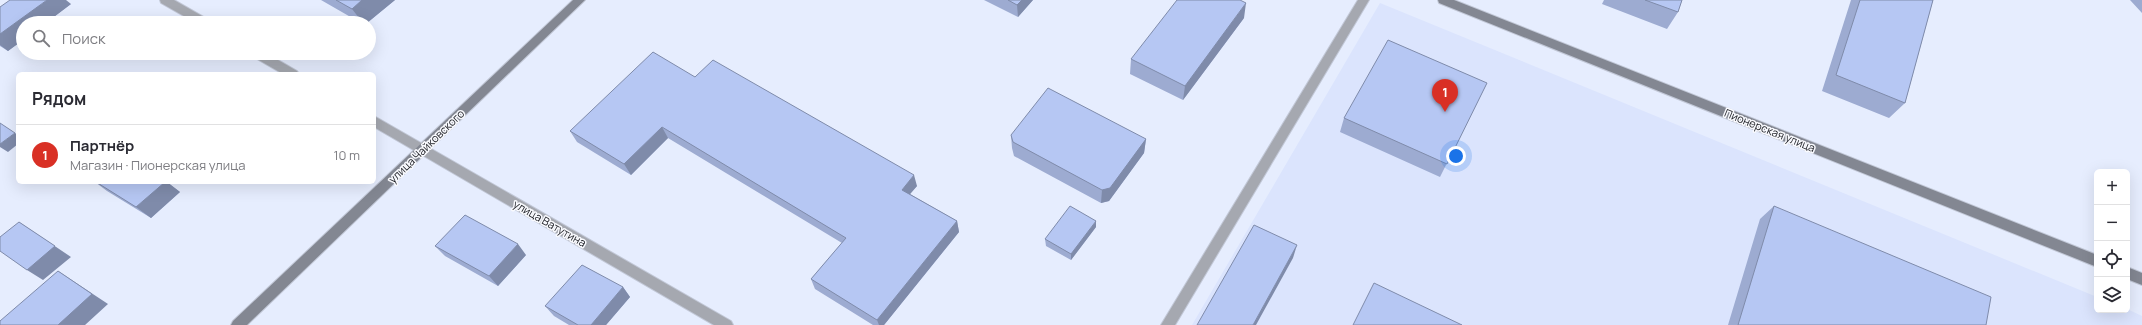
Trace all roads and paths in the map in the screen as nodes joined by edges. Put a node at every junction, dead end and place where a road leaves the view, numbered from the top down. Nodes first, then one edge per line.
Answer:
1 (165, 0) edge
2 (580, 0) edge
3 (1364, 0) edge
4 (1443, 0) edge
5 (193, 16) edge
6 (268, 60) edge
7 (289, 72) edge
8 (376, 122) edge
9 (422, 149) junction
10 (2094, 260) edge
11 (2130, 274) edge
12 (2142, 279) edge
13 (238, 325) edge
14 (726, 325) edge
15 (1168, 325) edge

1 - 5 street
2 - 9 street, улица Чайковского
3 - 15 street
4 - 10 street, Пионерская улица
6 - 7 street
8 - 9 street, улица Ватутина
9 - 13 street, улица Чайковского
9 - 14 street, улица Ватутина
11 - 12 street

